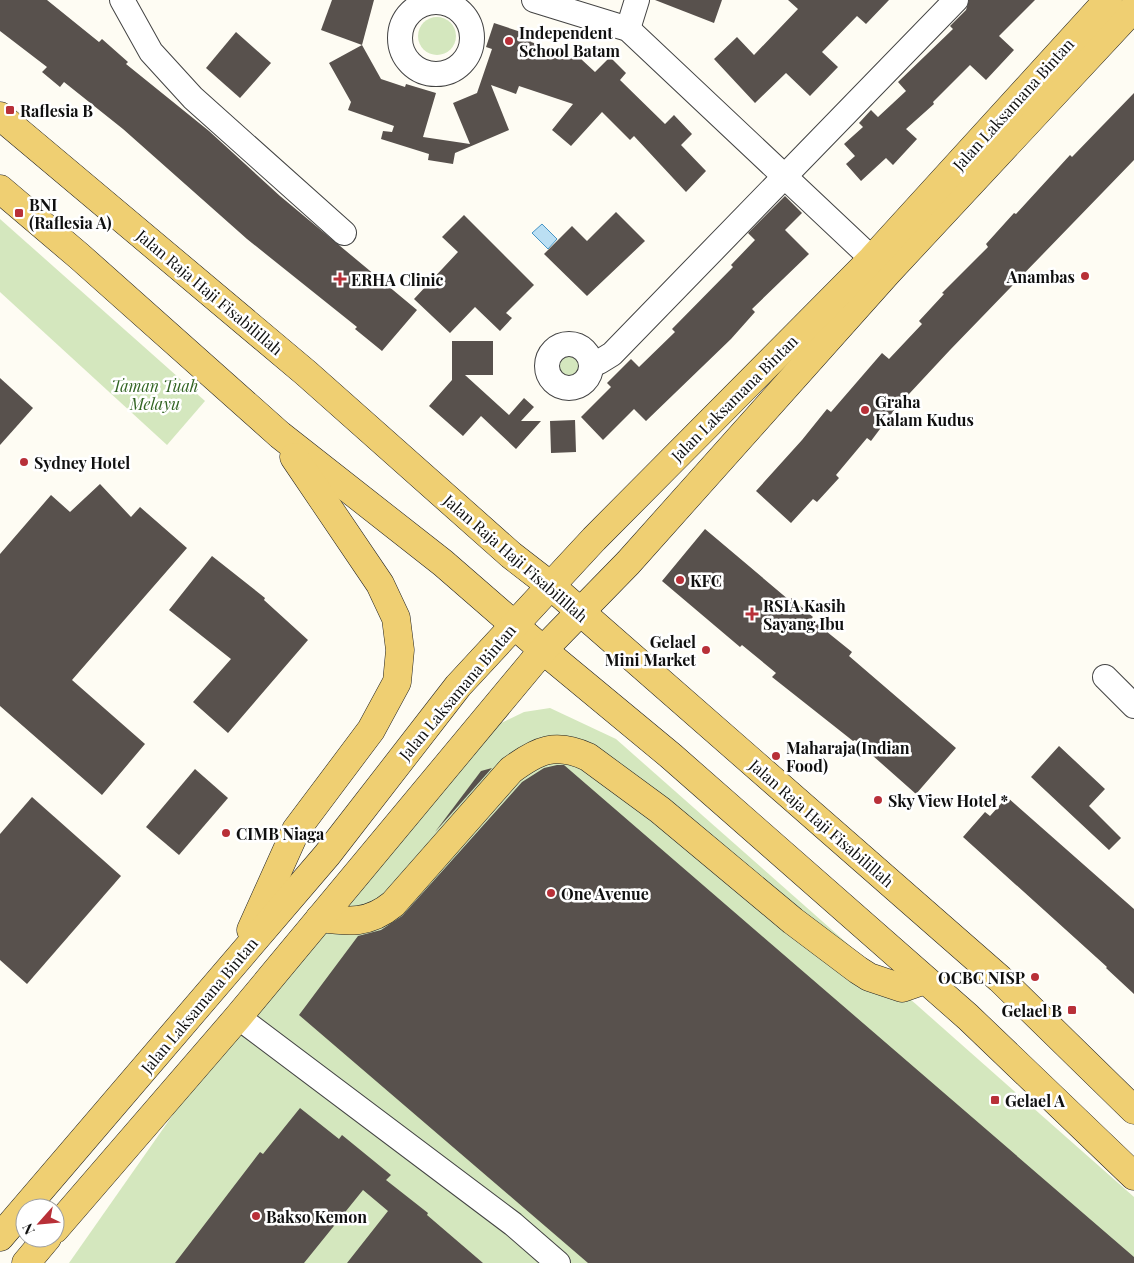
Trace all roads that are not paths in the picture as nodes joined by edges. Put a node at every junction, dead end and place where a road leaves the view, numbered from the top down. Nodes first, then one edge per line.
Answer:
1 (122, 0) edge
2 (534, 0) edge
3 (637, 0) edge
4 (956, 0) edge
5 (1108, 0) edge
6 (1134, 8) edge
7 (628, 29) junction
8 (0, 116) edge
9 (785, 177) junction
10 (0, 189) edge
11 (344, 233) dead end
12 (880, 266) junction
13 (591, 362) dead end
14 (280, 435) junction
15 (551, 586) junction
16 (580, 614) junction
17 (513, 624) junction
18 (543, 650) junction
19 (1105, 677) dead end
20 (1134, 706) edge
21 (320, 918) junction
22 (238, 958) junction
23 (925, 980) junction
24 (238, 1017) junction
25 (1134, 1110) edge
26 (1134, 1176) edge
27 (65, 1217) edge
28 (0, 1237) edge
29 (39, 1248) edge
30 (26, 1263) edge
31 (558, 1263) edge

1 - 11 street
2 - 7 street
3 - 7 street
4 - 9 street
5 - 12 main road, Jalan Laksamana Bintan
6 - 12 main road, Jalan Laksamana Bintan
7 - 9 street
8 - 15 main road, Jalan Raja Haji Fisabilillah
9 - 12 street
9 - 13 street
10 - 14 main road
12 - 15 main road, Jalan Laksamana Bintan
12 - 16 main road, Jalan Laksamana Bintan
14 - 17 main road
14 - 22 main road
15 - 16 main road, Jalan Raja Haji Fisabilillah
15 - 17 main road, Jalan Laksamana Bintan
16 - 18 main road, Jalan Laksamana Bintan
16 - 25 main road, Jalan Raja Haji Fisabilillah
17 - 18 main road
17 - 22 main road, Jalan Laksamana Bintan
18 - 21 main road, Jalan Laksamana Bintan
18 - 23 main road
19 - 20 street
21 - 23 main road
21 - 24 main road, Jalan Laksamana Bintan
22 - 28 main road, Jalan Laksamana Bintan
23 - 26 main road
24 - 27 main road, Jalan Laksamana Bintan
24 - 31 street
29 - 30 main road

